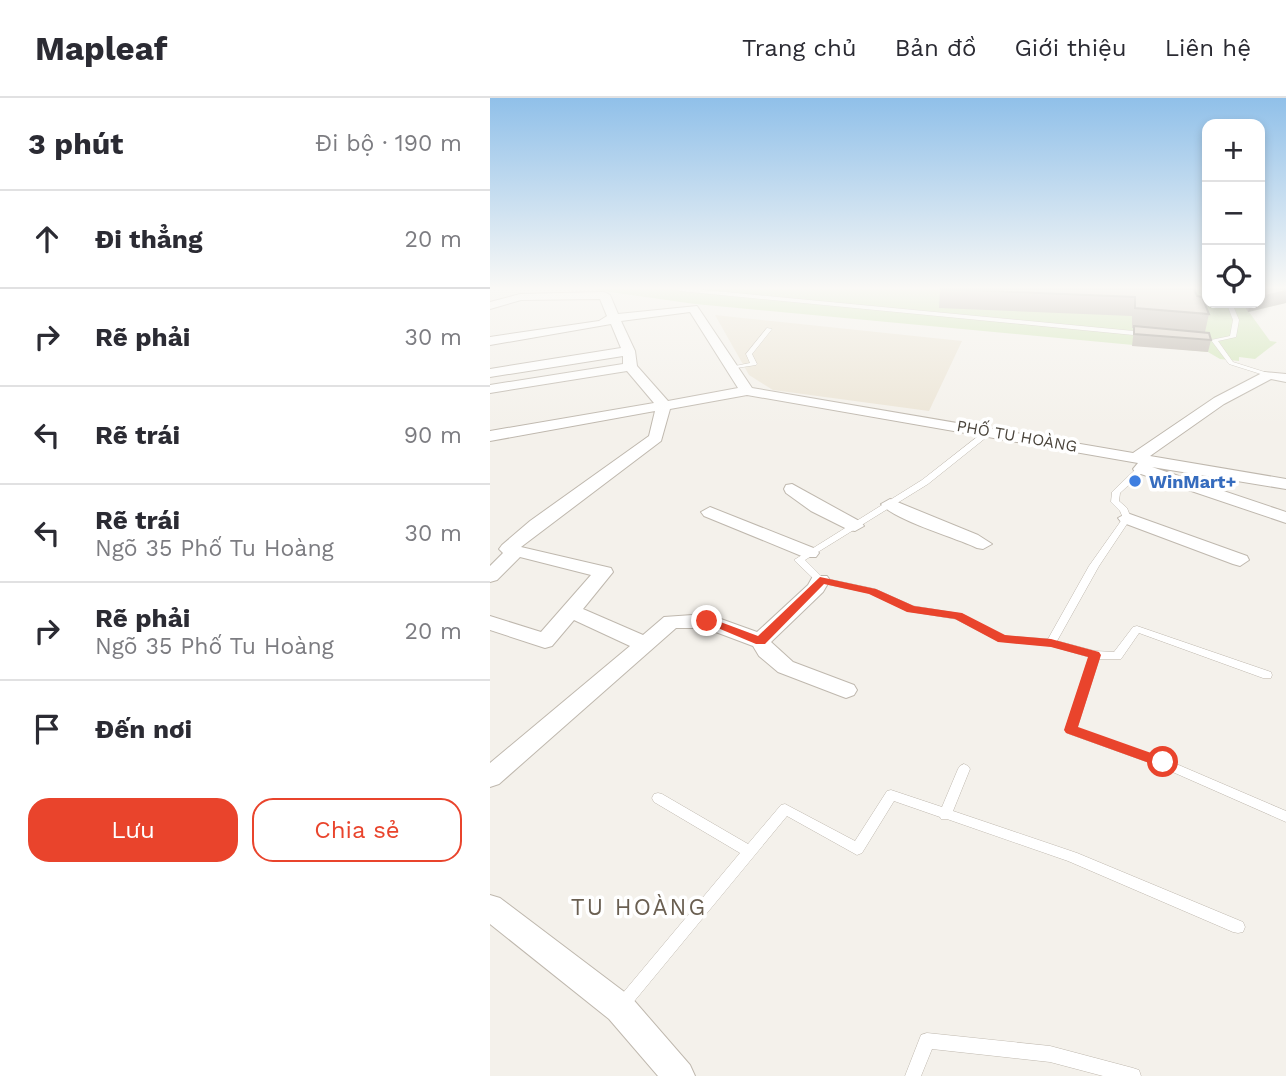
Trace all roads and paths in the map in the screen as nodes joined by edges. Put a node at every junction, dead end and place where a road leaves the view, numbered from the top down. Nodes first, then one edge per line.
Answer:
1 (532, 335) edge
2 (621, 335) edge
3 (710, 335) edge
4 (764, 335) edge
5 (1155, 335) edge
6 (1159, 335) edge
7 (1233, 335) edge
8 (1200, 339) edge
9 (1214, 340) junction
10 (490, 341) edge
11 (629, 351) junction
12 (630, 367) junction
13 (732, 368) junction
14 (490, 373) edge
15 (1269, 375) junction
16 (1286, 378) edge
17 (490, 389) edge
18 (747, 391) junction
19 (664, 405) junction
20 (989, 432) junction
21 (490, 436) edge
22 (1144, 462) junction
23 (1286, 484) edge
24 (792, 489) dead end
25 (890, 504) junction
26 (710, 512) dead end
27 (1127, 518) junction
28 (1286, 518) edge
29 (855, 526) junction
30 (983, 544) dead end
31 (516, 551) junction
32 (810, 553) junction
33 (1240, 560) dead end
34 (490, 576) edge
35 (820, 580) junction
36 (571, 611) junction
37 (490, 623) edge
38 (760, 641) junction
39 (1051, 643) junction
40 (645, 644) junction
41 (1095, 655) junction
42 (1267, 675) dead end
43 (846, 690) dead end
44 (964, 769) dead end
45 (490, 777) edge
46 (658, 798) dead end
47 (945, 815) junction
48 (1286, 817) edge
49 (748, 851) junction
50 (490, 907) edge
51 (1237, 927) dead end
52 (620, 1008) junction
53 (679, 1076) edge
54 (913, 1076) edge
55 (1133, 1076) edge

1 - 10 street
2 - 11 street
3 - 13 street
4 - 13 lane
5 - 6 lane
7 - 9 lane
8 - 9 lane
9 - 15 lane
11 - 12 street
11 - 14 street
12 - 17 street
12 - 19 street
13 - 18 street
15 - 16 street
15 - 22 street
18 - 19 street, PHỐ TU HOÀNG
18 - 20 street, PHỐ TU HOÀNG
19 - 21 street, PHỐ TU HOÀNG
19 - 31 street
20 - 22 street, PHỐ TU HOÀNG
20 - 25 lane
22 - 23 street, PHỐ TU HOÀNG
22 - 27 lane
22 - 28 street
24 - 29 street
25 - 29 lane
25 - 30 street
26 - 32 street
27 - 33 street
27 - 39 lane
29 - 32 lane
31 - 34 street
31 - 36 street
32 - 35 lane
35 - 38 street
35 - 39 lane
36 - 37 street
36 - 40 street
38 - 40 street
38 - 43 street
39 - 41 lane
40 - 45 street
41 - 42 lane
41 - 48 lane
44 - 47 lane
46 - 49 lane
47 - 49 lane
47 - 51 lane
49 - 52 lane
50 - 52 street
52 - 53 street
54 - 55 lane

